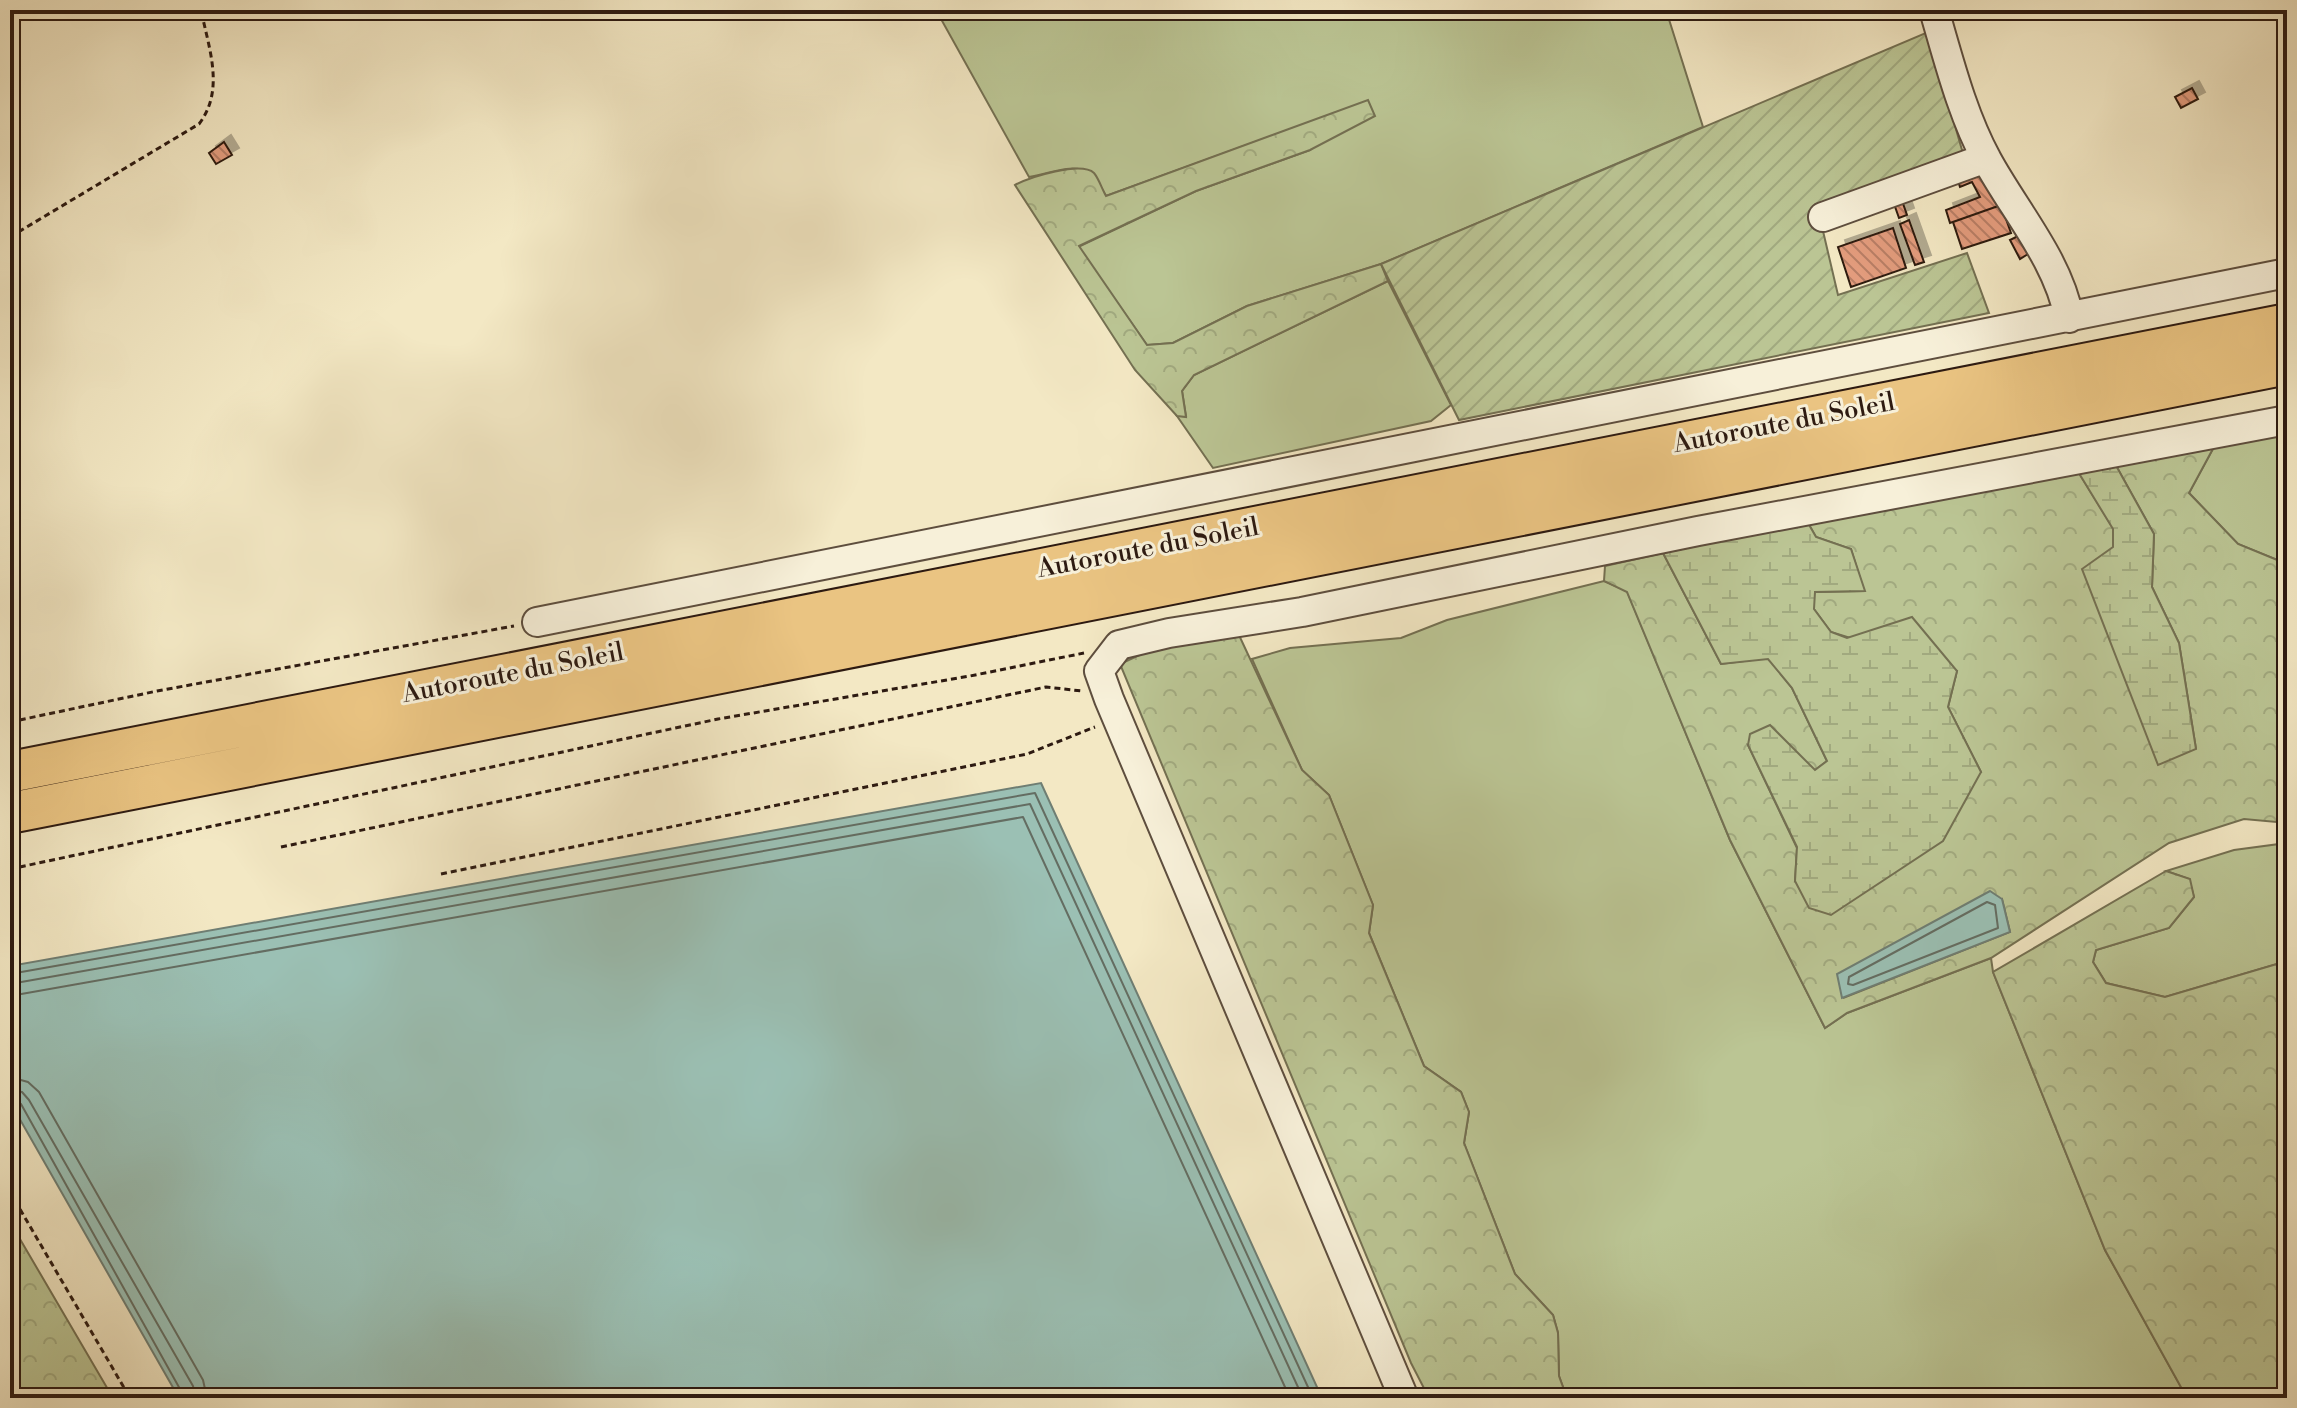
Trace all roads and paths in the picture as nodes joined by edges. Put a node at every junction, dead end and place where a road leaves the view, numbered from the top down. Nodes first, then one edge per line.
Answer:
1 (201, 10) edge
2 (1934, 10) edge
3 (1986, 158) junction
4 (1823, 217) dead end
5 (10, 237) edge
6 (2287, 273) edge
7 (2066, 308) junction
8 (2287, 324) edge
9 (2287, 364) edge
10 (2287, 420) edge
11 (537, 622) joint
12 (1119, 645) junction
13 (1113, 709) junction
14 (10, 722) edge
15 (10, 772) edge
16 (10, 813) edge
17 (281, 847) dead end
18 (10, 869) edge
19 (441, 874) dead end
20 (10, 1192) edge
21 (130, 1398) edge
22 (1404, 1398) edge

1 - 5 path
2 - 3 street
3 - 4 street
3 - 7 street
6 - 7 street
7 - 11 street
8 - 15 highway, Autoroute du Soleil
9 - 16 highway, Autoroute du Soleil
10 - 12 street
11 - 14 path
12 - 13 street
12 - 18 path
13 - 17 path
13 - 19 path
13 - 22 street
20 - 21 path

